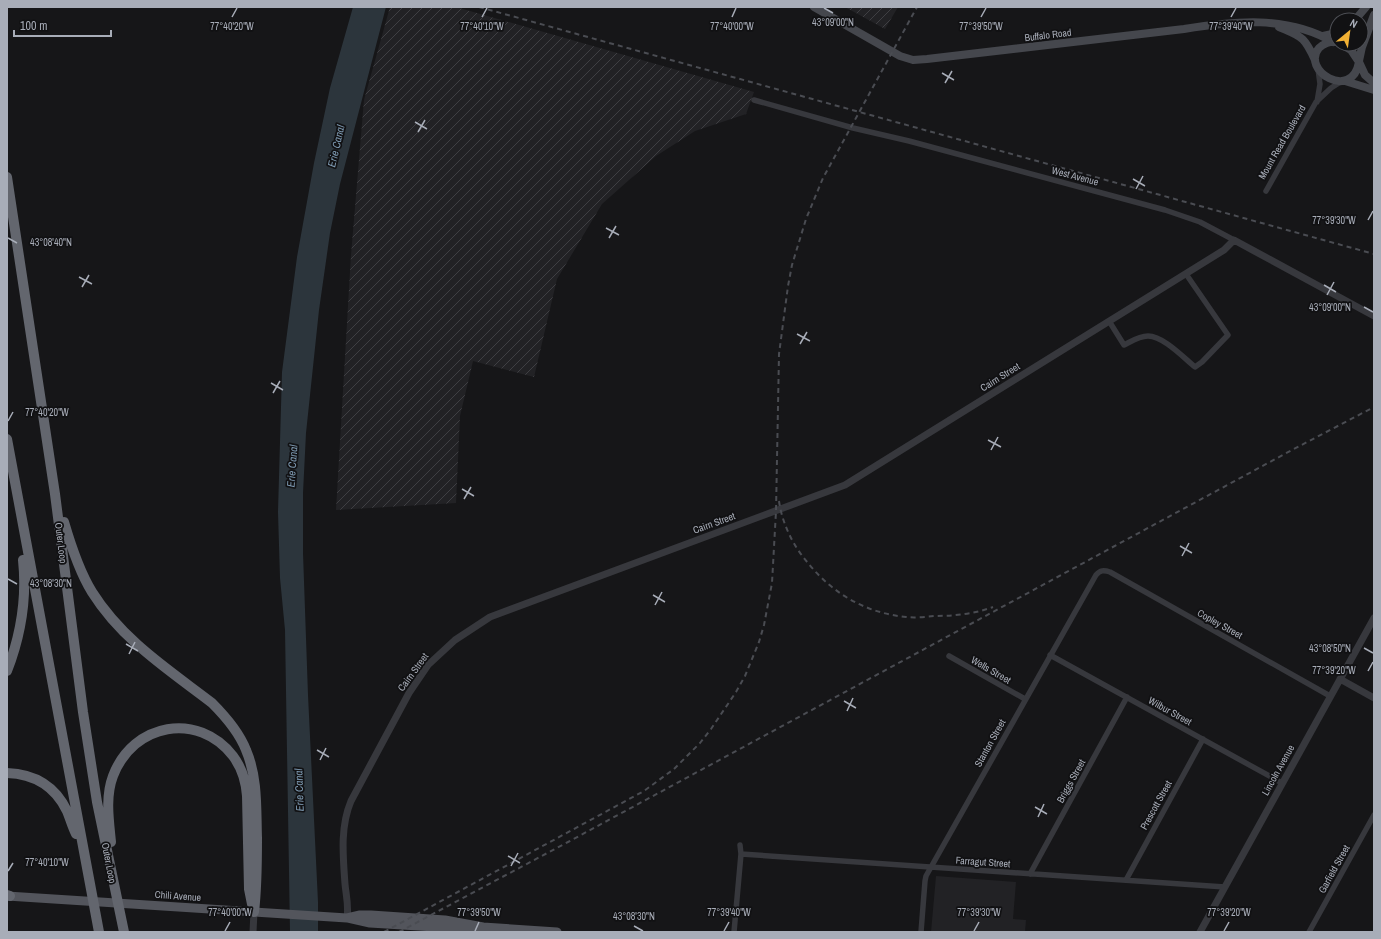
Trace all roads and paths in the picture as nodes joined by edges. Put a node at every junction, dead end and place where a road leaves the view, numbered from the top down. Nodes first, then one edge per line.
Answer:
1 (814, 7) edge
2 (1374, 15) edge
3 (1273, 24) junction
4 (1329, 35) edge
5 (1323, 36) junction
6 (1329, 39) edge
7 (1329, 44) edge
8 (1352, 52) edge
9 (1359, 62) junction
10 (1317, 65) junction
11 (1344, 81) junction
12 (1374, 83) edge
13 (1374, 90) edge
14 (754, 100) dead end
15 (1316, 102) junction
16 (7, 177) edge
17 (1266, 191) dead end
18 (1234, 240) junction
19 (1186, 274) junction
20 (1374, 316) edge
21 (1110, 321) junction
22 (7, 439) edge
23 (17, 494) junction
24 (55, 494) junction
25 (1100, 571) joint
26 (1374, 618) edge
27 (1050, 655) junction
28 (948, 656) dead end
29 (7, 671) edge
30 (1340, 679) junction
31 (1330, 696) junction
32 (1127, 697) junction
33 (1374, 698) edge
34 (1025, 700) junction
35 (1203, 739) junction
36 (7, 773) edge
37 (1282, 783) junction
38 (1374, 815) edge
39 (82, 844) junction
40 (740, 845) dead end
41 (741, 854) junction
42 (931, 867) junction
43 (1030, 874) junction
44 (1126, 880) junction
45 (113, 882) junction
46 (1225, 887) junction
47 (8, 895) edge
48 (254, 912) junction
49 (347, 918) junction
50 (98, 932) edge
51 (124, 932) edge
52 (254, 932) edge
53 (557, 932) edge
54 (734, 932) edge
55 (922, 932) edge
56 (1200, 932) edge
57 (1309, 932) edge

1 - 3 main road, Buffalo Road
2 - 9 main road
3 - 5 main road, Buffalo Road
3 - 10 main road, Buffalo Road
4 - 5 main road
5 - 6 main road, Buffalo Road
7 - 10 main road
8 - 9 main road
9 - 11 main road
9 - 12 main road
10 - 11 main road
10 - 15 street
11 - 13 main road
11 - 15 street
14 - 18 street, West Avenue
15 - 17 street, Mount Read Boulevard
16 - 24 highway, Outer Loop
18 - 19 street, Cairn Street
18 - 20 street, West Avenue
19 - 21 street, Cairn Street
19 - 21 street
21 - 49 street, Cairn Street
22 - 23 highway
23 - 29 highway
23 - 39 highway
24 - 45 highway, Outer Loop
24 - 48 highway
25 - 27 street, Stanton Street
25 - 31 street, Copley Street
26 - 30 street, Lincoln Avenue
27 - 32 street, Wilbur Street
27 - 34 street, Stanton Street
28 - 34 street, Wells Street
30 - 31 street, Lincoln Avenue
30 - 33 street
31 - 37 street, Lincoln Avenue
32 - 35 street, Wilbur Street
32 - 43 street, Briggs Street
34 - 42 street, Stanton Street
35 - 37 street, Wilbur Street
35 - 44 street, Prescott Street
36 - 39 highway
37 - 46 street, Lincoln Avenue
38 - 57 street, Garfield Street
39 - 50 highway
40 - 41 street
41 - 42 street, Farragut Street
41 - 54 street
42 - 43 street, Farragut Street
42 - 55 street, Stanton Street
43 - 44 street, Farragut Street
44 - 46 street, Farragut Street
45 - 48 highway
45 - 51 highway, Outer Loop
46 - 56 street, Lincoln Avenue
47 - 48 main road, Chili Avenue
48 - 49 main road, Chili Avenue
48 - 52 street
49 - 53 main road, Chili Avenue

